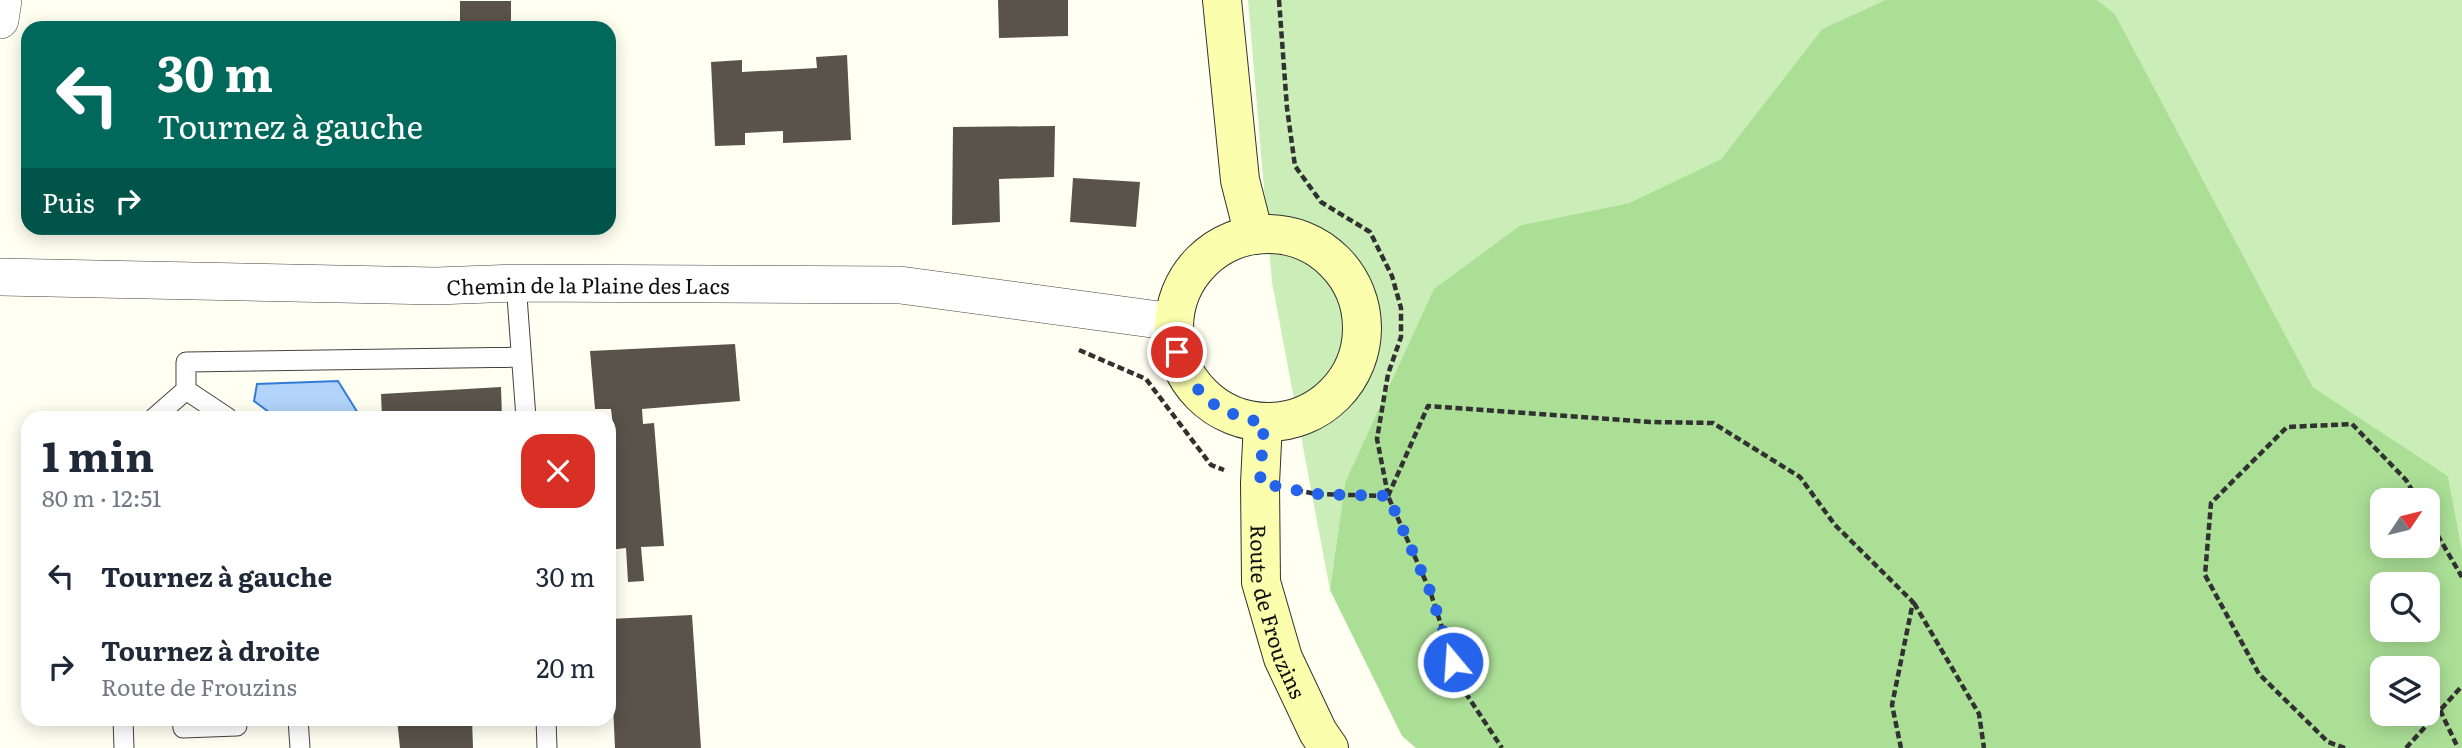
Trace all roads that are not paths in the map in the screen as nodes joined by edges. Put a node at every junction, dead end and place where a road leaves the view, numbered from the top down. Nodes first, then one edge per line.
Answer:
1 (3, 0) edge
2 (1222, 0) edge
3 (0, 20) edge
4 (1254, 234) junction
5 (0, 277) edge
6 (516, 284) junction
7 (1174, 322) junction
8 (521, 357) junction
9 (186, 390) junction
10 (162, 411) edge
11 (216, 411) edge
12 (525, 411) edge
13 (1264, 423) junction
14 (123, 726) edge
15 (183, 726) edge
16 (237, 726) edge
17 (298, 726) edge
18 (546, 726) edge
19 (124, 748) edge
20 (300, 748) edge
21 (547, 748) edge
22 (1329, 748) edge

1 - 3 street
2 - 4 main road
4 - 7 main road
4 - 13 main road
5 - 6 street, Chemin de la Plaine des Lacs
6 - 7 street, Chemin de la Plaine des Lacs
6 - 8 lane
7 - 13 main road
8 - 9 lane
8 - 12 lane
9 - 10 lane
9 - 11 lane
13 - 22 main road, Route de Frouzins
14 - 19 lane
15 - 16 lane
17 - 20 lane
18 - 21 lane

